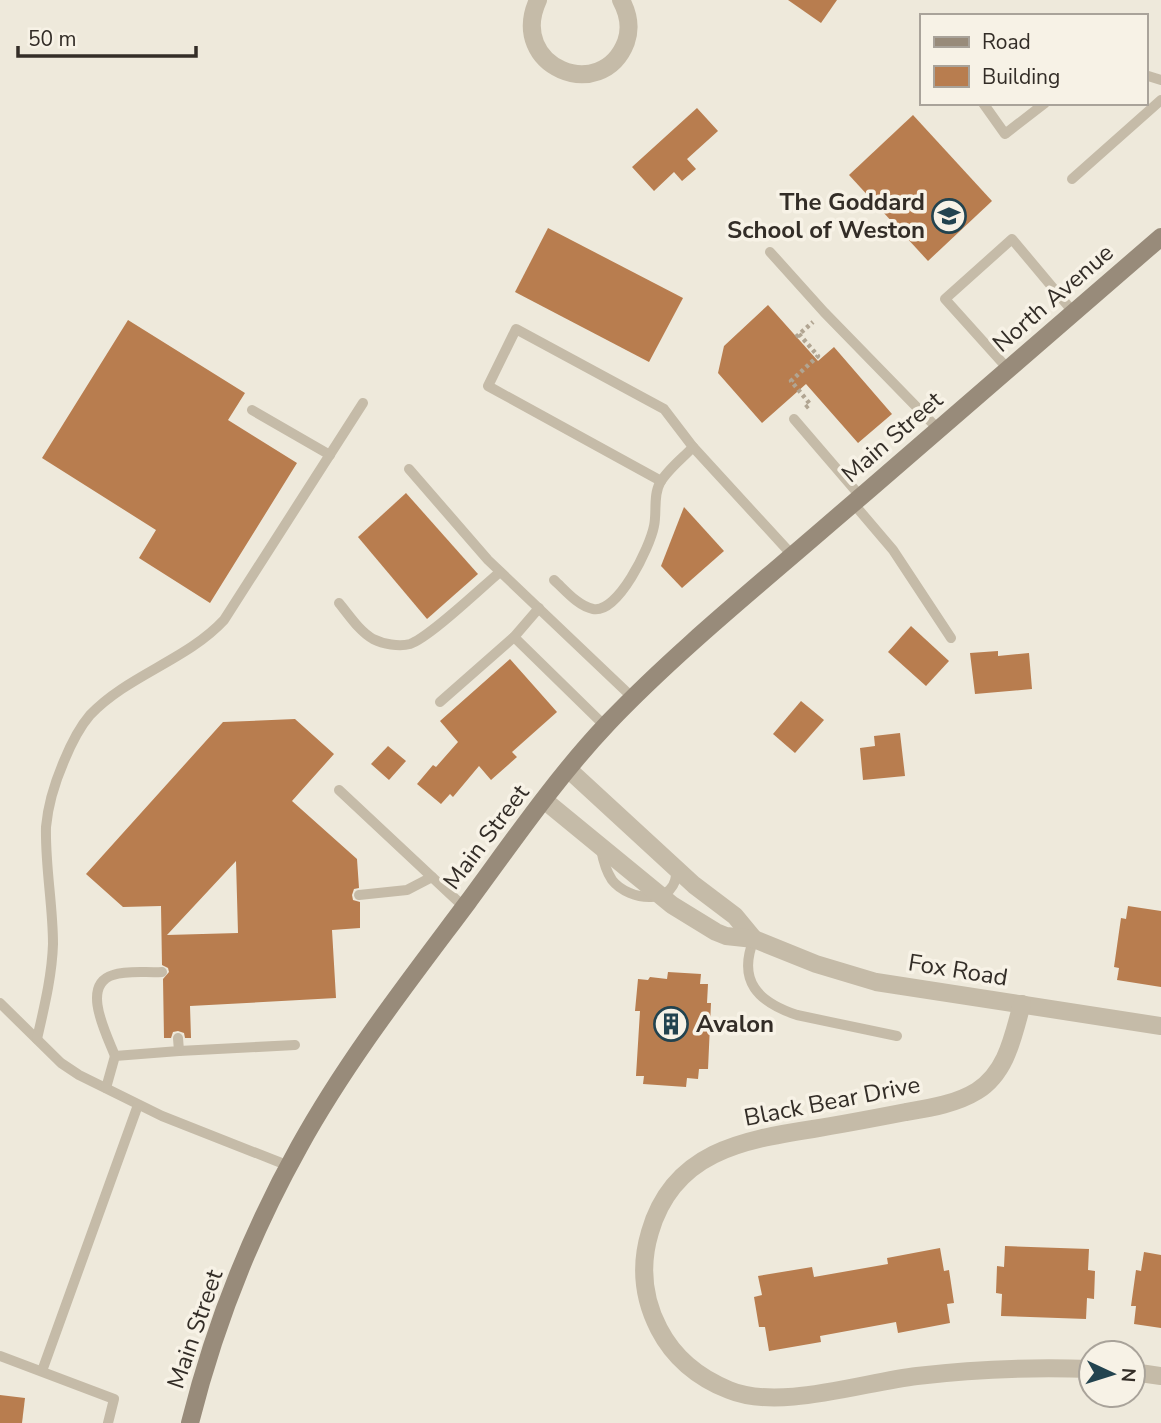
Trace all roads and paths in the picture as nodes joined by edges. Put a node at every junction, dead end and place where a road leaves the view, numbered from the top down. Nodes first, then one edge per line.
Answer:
1 (538, 0) edge
2 (621, 0) edge
3 (1161, 100) edge
4 (984, 105) edge
5 (1042, 105) edge
6 (1072, 178) dead end
7 (1161, 237) edge
8 (770, 252) dead end
9 (1074, 313) junction
10 (799, 334) dead end
11 (1008, 369) junction
12 (977, 397) joint
13 (363, 403) dead end
14 (252, 410) dead end
15 (793, 419) joint
16 (939, 430) junction
17 (693, 447) junction
18 (330, 455) junction
19 (409, 469) dead end
20 (661, 481) junction
21 (857, 500) junction
22 (793, 556) junction
23 (500, 572) junction
24 (555, 580) dead end
25 (339, 603) dead end
26 (539, 608) junction
27 (514, 637) junction
28 (951, 638) dead end
29 (633, 698) junction
30 (440, 702) dead end
31 (605, 726) junction
32 (568, 769) junction
33 (339, 790) dead end
34 (544, 800) junction
35 (676, 869) junction
36 (432, 877) junction
37 (359, 895) dead end
38 (661, 896) junction
39 (464, 907) junction
40 (754, 939) junction
41 (162, 972) dead end
42 (0, 1003) edge
43 (1022, 1004) junction
44 (1161, 1026) edge
45 (897, 1036) dead end
46 (178, 1038) dead end
47 (37, 1039) junction
48 (295, 1045) dead end
49 (179, 1051) junction
50 (115, 1056) junction
51 (106, 1088) junction
52 (138, 1105) junction
53 (289, 1166) junction
54 (0, 1356) edge
55 (1077, 1369) edge
56 (42, 1371) junction
57 (108, 1423) edge
58 (190, 1423) edge

1 - 2 street
3 - 6 lane
4 - 5 lane
7 - 9 main road, North Avenue
8 - 16 lane
9 - 11 main road, North Avenue
9 - 11 lane
10 - 15 path
11 - 12 main road, North Avenue
12 - 16 main road, Main Street
13 - 18 lane
14 - 18 lane
15 - 21 lane
16 - 21 main road, Main Street
17 - 20 lane
17 - 20 lane
17 - 22 lane
18 - 47 lane
19 - 23 lane
20 - 24 lane
21 - 22 main road, Main Street
21 - 28 lane
22 - 29 main road, Main Street
23 - 25 lane
23 - 26 lane
26 - 27 lane
26 - 29 lane
27 - 30 lane
27 - 31 lane
29 - 31 main road, Main Street
31 - 32 main road, Main Street
32 - 34 main road, Main Street
32 - 35 street, Fox Road
33 - 36 lane
34 - 38 street, Fox Road
34 - 39 main road, Main Street
35 - 38 lane
35 - 40 street, Fox Road
36 - 37 lane
36 - 39 lane
38 - 40 street, Fox Road
39 - 53 main road, Main Street
40 - 43 street, Fox Road
40 - 45 lane
41 - 50 lane
42 - 47 lane
43 - 44 street, Fox Road
43 - 55 street, Black Bear Drive
46 - 49 lane
47 - 51 lane
48 - 49 lane
49 - 50 lane
50 - 51 lane
51 - 52 lane
52 - 53 lane
52 - 56 lane
53 - 58 main road, Main Street
54 - 56 lane
56 - 57 lane

